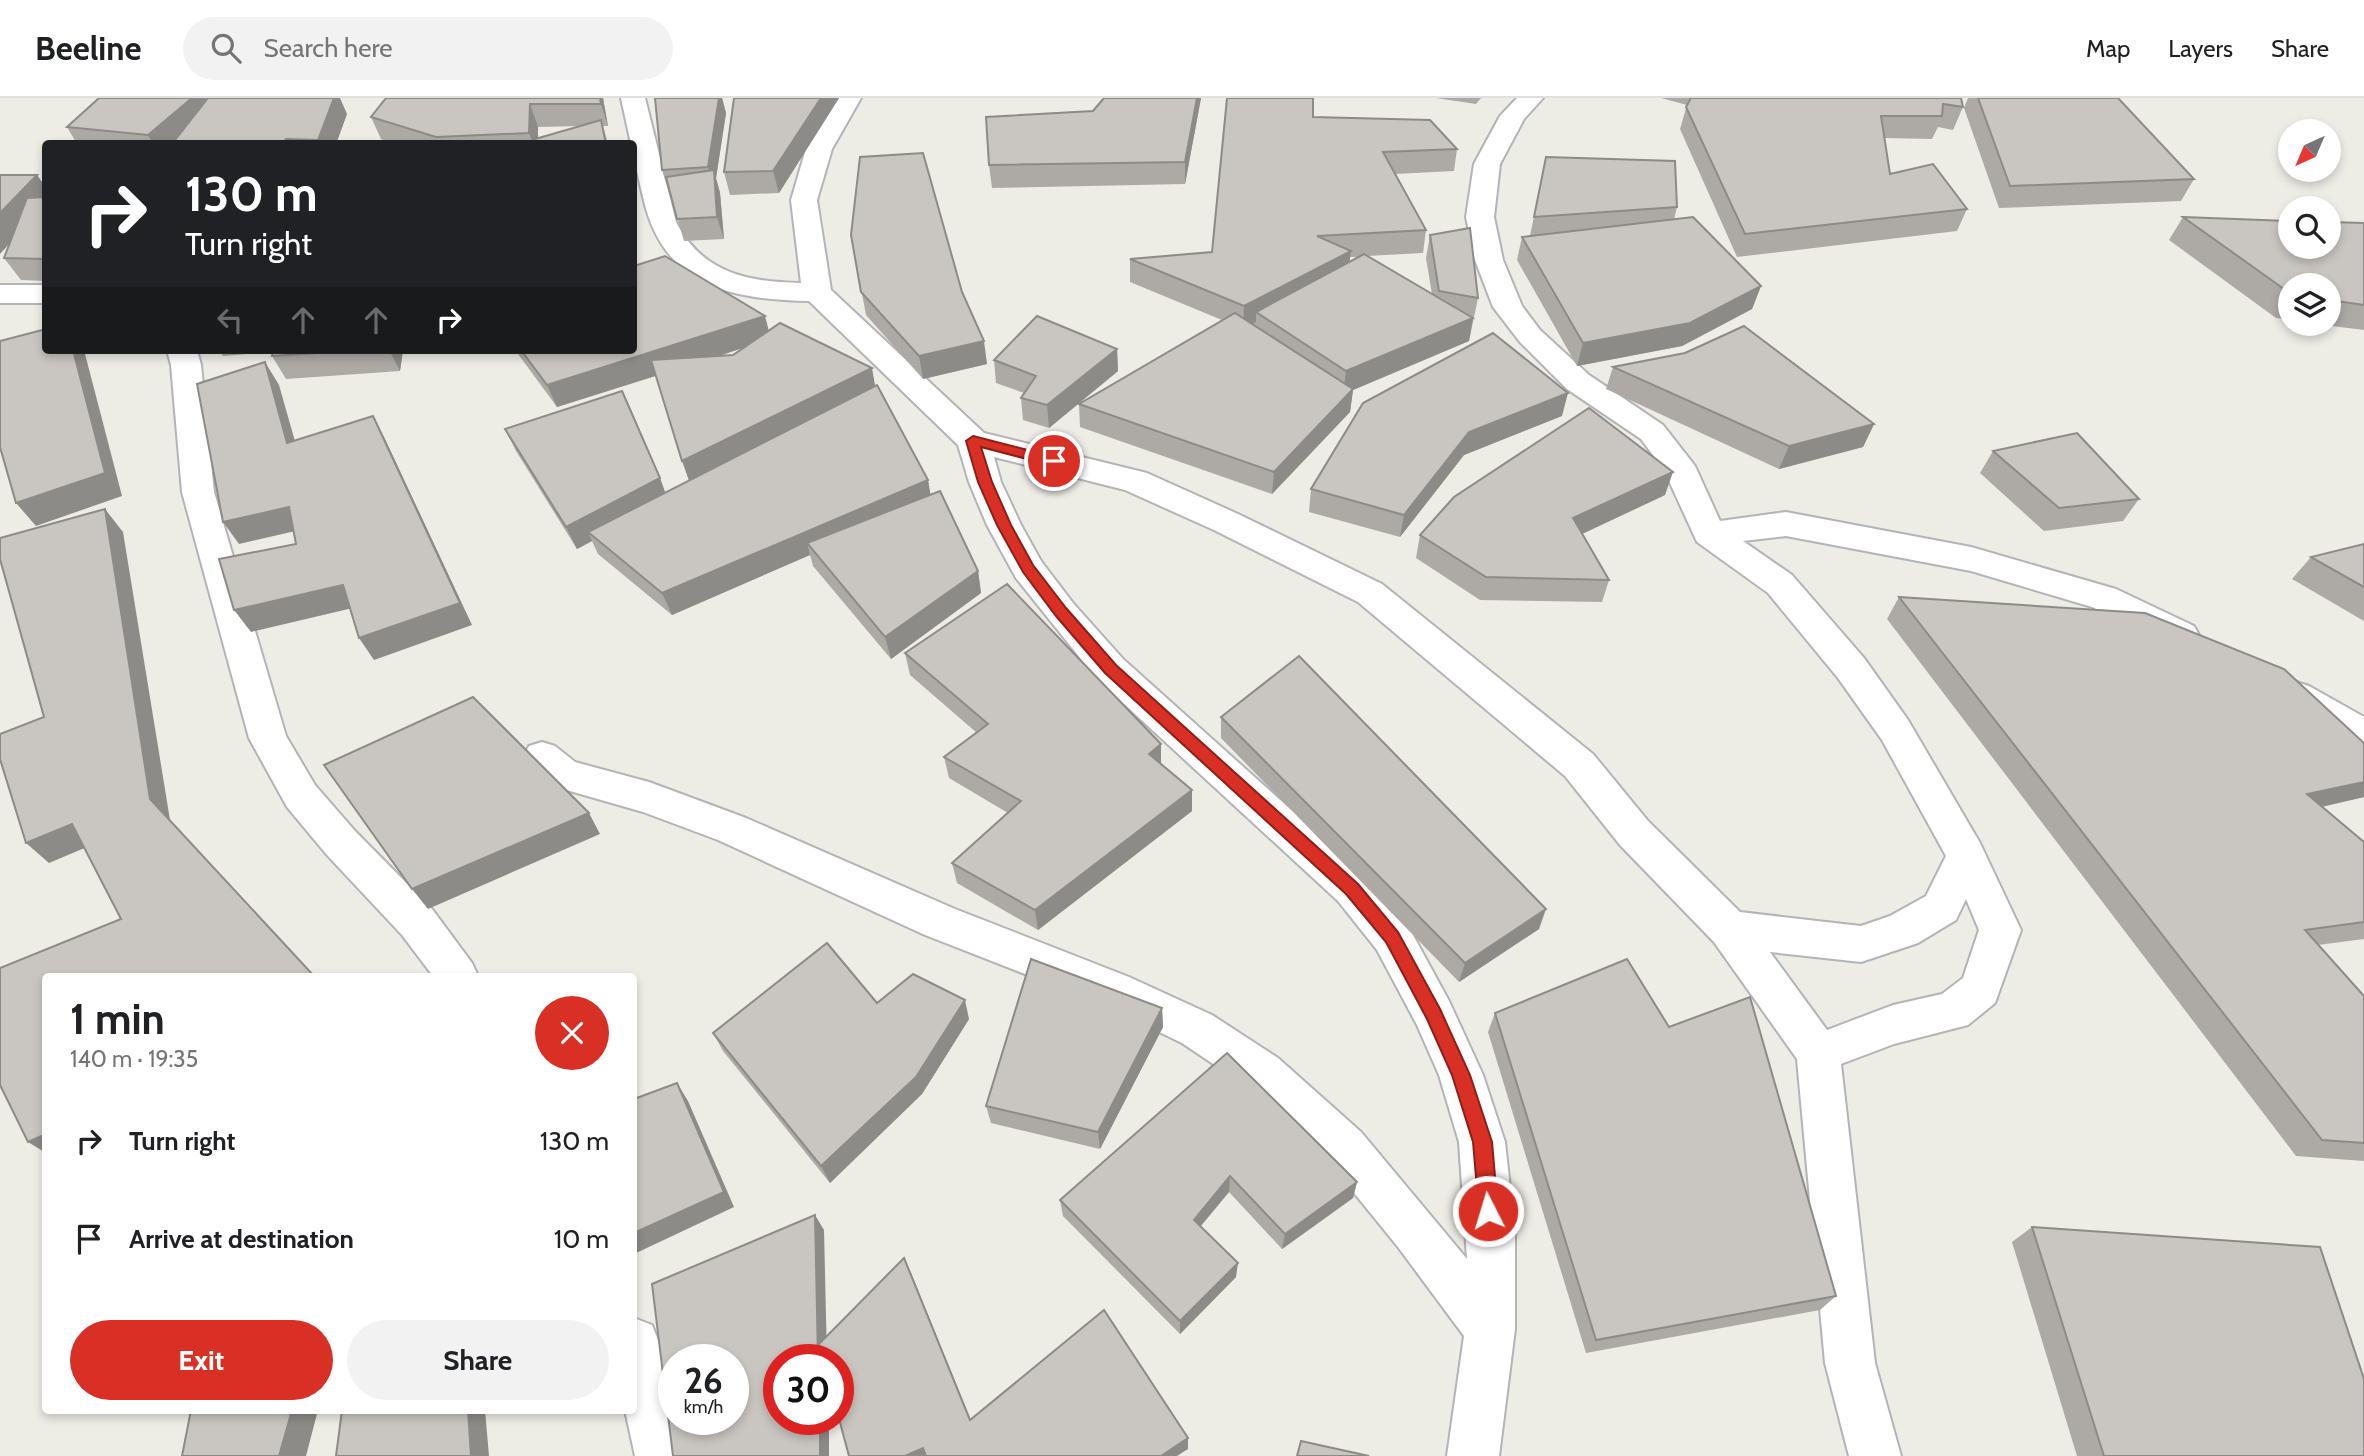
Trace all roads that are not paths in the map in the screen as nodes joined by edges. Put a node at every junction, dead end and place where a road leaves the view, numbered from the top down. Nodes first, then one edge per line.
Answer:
1 (633, 98) edge
2 (849, 98) edge
3 (1531, 98) edge
4 (817, 292) junction
5 (0, 294) edge
6 (42, 294) edge
7 (183, 354) edge
8 (973, 441) junction
9 (1709, 534) junction
10 (2215, 651) edge
11 (2273, 683) edge
12 (2364, 735) edge
13 (542, 757) dead end
14 (1966, 855) junction
15 (1729, 929) junction
16 (455, 973) edge
17 (1818, 1052) junction
18 (1490, 1328) junction
19 (637, 1356) edge
20 (661, 1456) edge
21 (1473, 1456) edge
22 (1875, 1456) edge

1 - 4 street
2 - 4 street
3 - 9 street
4 - 8 street
5 - 6 street
7 - 16 street
8 - 15 street
8 - 18 street
9 - 10 street
9 - 14 street
11 - 12 street
13 - 18 street
14 - 15 street
14 - 17 street
15 - 17 street
17 - 22 street
18 - 21 street
19 - 20 street

